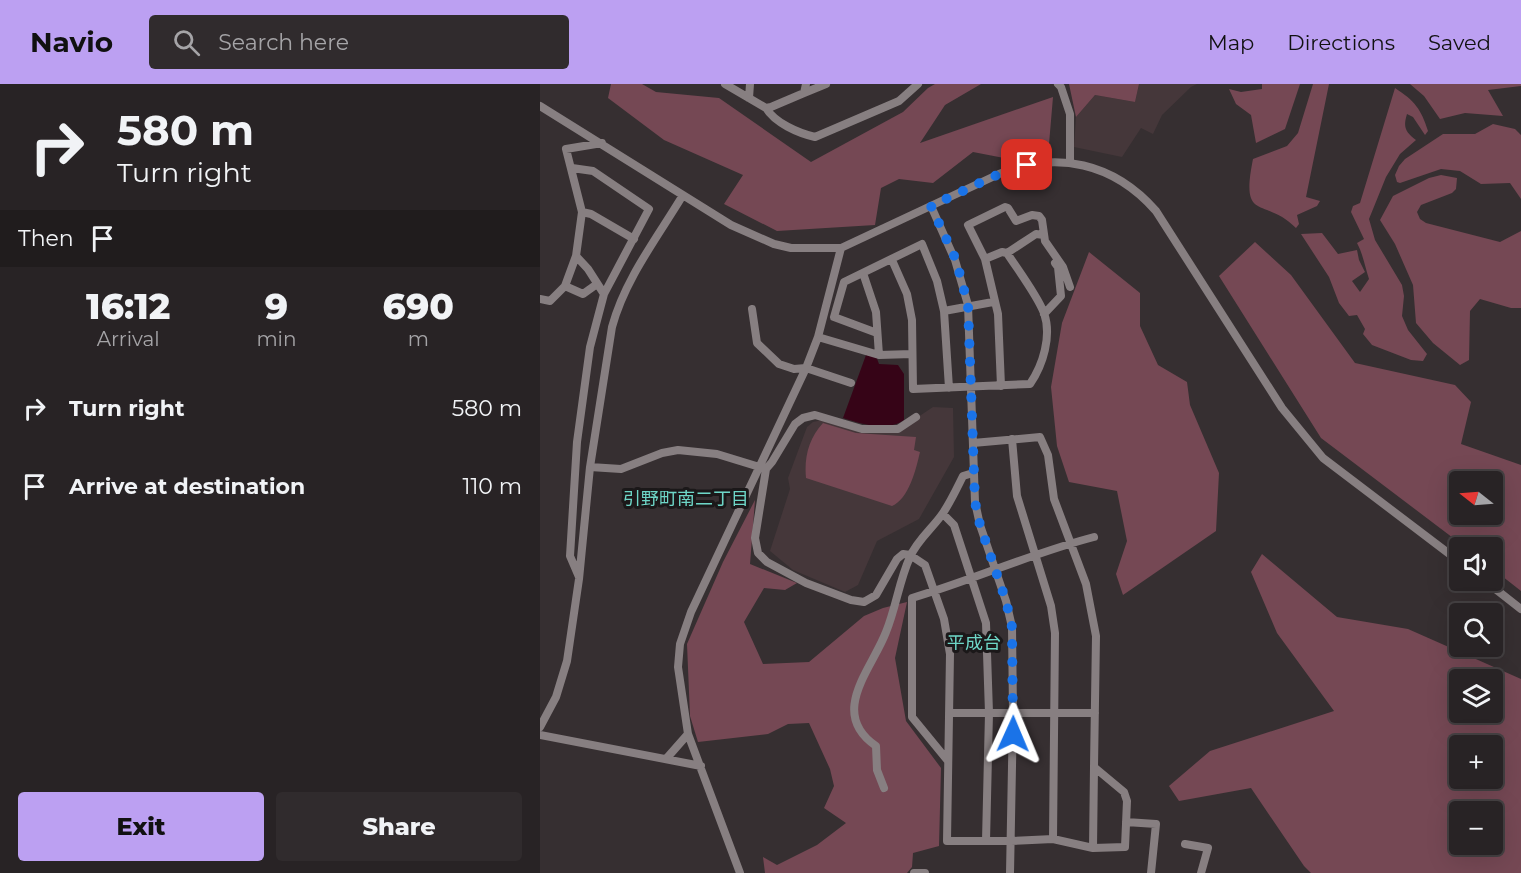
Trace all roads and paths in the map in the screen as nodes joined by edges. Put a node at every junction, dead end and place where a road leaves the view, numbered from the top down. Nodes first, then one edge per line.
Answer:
1 (725, 84) edge
2 (750, 84) edge
3 (826, 84) edge
4 (918, 84) edge
5 (1058, 84) edge
6 (805, 88) edge
7 (749, 98) junction
8 (540, 106) edge
9 (766, 108) junction
10 (602, 143) junction
11 (1070, 162) junction
12 (572, 168) junction
13 (683, 195) junction
14 (931, 206) junction
15 (582, 212) junction
16 (1044, 238) junction
17 (633, 239) junction
18 (841, 248) junction
19 (1007, 253) junction
20 (576, 256) junction
21 (985, 259) junction
22 (892, 260) junction
23 (862, 273) junction
24 (597, 284) junction
25 (565, 286) junction
26 (1070, 287) dead end
27 (604, 294) junction
28 (540, 299) edge
29 (993, 302) junction
30 (968, 305) junction
31 (752, 309) dead end
32 (944, 311) junction
33 (1044, 314) junction
34 (877, 333) junction
35 (818, 337) junction
36 (912, 354) junction
37 (879, 355) junction
38 (806, 368) junction
39 (851, 383) dead end
40 (1001, 386) junction
41 (971, 387) junction
42 (950, 388) junction
43 (916, 417) dead end
44 (1012, 439) junction
45 (973, 443) junction
46 (591, 467) junction
47 (763, 468) junction
48 (973, 473) junction
49 (943, 514) junction
50 (1094, 537) dead end
51 (1072, 543) junction
52 (1449, 554) edge
53 (910, 555) junction
54 (1035, 555) junction
55 (994, 571) junction
56 (579, 579) junction
57 (971, 579) junction
58 (934, 591) junction
59 (1498, 591) edge
60 (1521, 609) edge
61 (949, 713) junction
62 (989, 713) junction
63 (1013, 713) junction
64 (1054, 713) junction
65 (1095, 713) junction
66 (540, 727) edge
67 (688, 734) junction
68 (540, 735) edge
69 (666, 759) junction
70 (948, 761) junction
71 (700, 766) junction
72 (1094, 767) junction
73 (884, 789) dead end
74 (1126, 822) junction
75 (1053, 839) junction
76 (986, 841) junction
77 (1011, 842) junction
78 (1185, 844) dead end
79 (1093, 849) junction
80 (740, 873) edge
81 (914, 873) edge
82 (925, 873) edge
83 (1010, 873) edge
84 (1150, 873) edge
85 (1201, 873) edge

1 - 7 street
2 - 7 street
3 - 6 street
4 - 9 street
5 - 11 street
6 - 9 street
7 - 9 street
8 - 10 street
10 - 12 street
10 - 13 street
11 - 14 street
11 - 52 street
12 - 15 street
12 - 17 street
13 - 18 street
13 - 46 street
14 - 18 street
14 - 30 street
15 - 17 street
15 - 20 street
16 - 19 street
16 - 21 street
16 - 26 street
16 - 33 street
17 - 27 street
18 - 35 street
19 - 21 street
19 - 33 street
20 - 24 street
20 - 25 street
21 - 29 street
22 - 23 street
22 - 32 street
22 - 36 street
23 - 34 street
23 - 34 street
24 - 25 street
24 - 27 street
25 - 28 street
27 - 56 street
29 - 30 street
29 - 40 street
30 - 32 street
30 - 41 street
31 - 38 street
32 - 42 street
33 - 40 street
34 - 37 street
35 - 37 street
35 - 38 street
36 - 37 street
36 - 42 street
38 - 39 street
38 - 47 street
40 - 41 street
41 - 42 street
41 - 45 street
43 - 47 street
44 - 45 street
44 - 51 street
44 - 54 street
45 - 48 street
46 - 47 street
46 - 56 street
47 - 53 street
47 - 67 street
48 - 49 street
48 - 55 street
49 - 53 street
49 - 57 street
50 - 51 street
51 - 54 street
51 - 65 street
53 - 58 street
53 - 73 street
54 - 55 street
54 - 64 street
55 - 57 street
55 - 63 street
56 - 66 street
57 - 58 street
57 - 62 street
58 - 61 street
58 - 70 street
59 - 60 street
61 - 62 street
61 - 70 street
62 - 63 street
62 - 76 street
63 - 64 street
63 - 77 street
64 - 65 street
64 - 75 street
65 - 72 street
67 - 69 street
67 - 71 street
68 - 69 street
69 - 71 street
70 - 76 street
71 - 80 street
72 - 74 street
72 - 79 street
74 - 79 street
74 - 84 street
75 - 77 street
75 - 79 street
76 - 77 street
77 - 83 street
78 - 85 street
81 - 82 street

